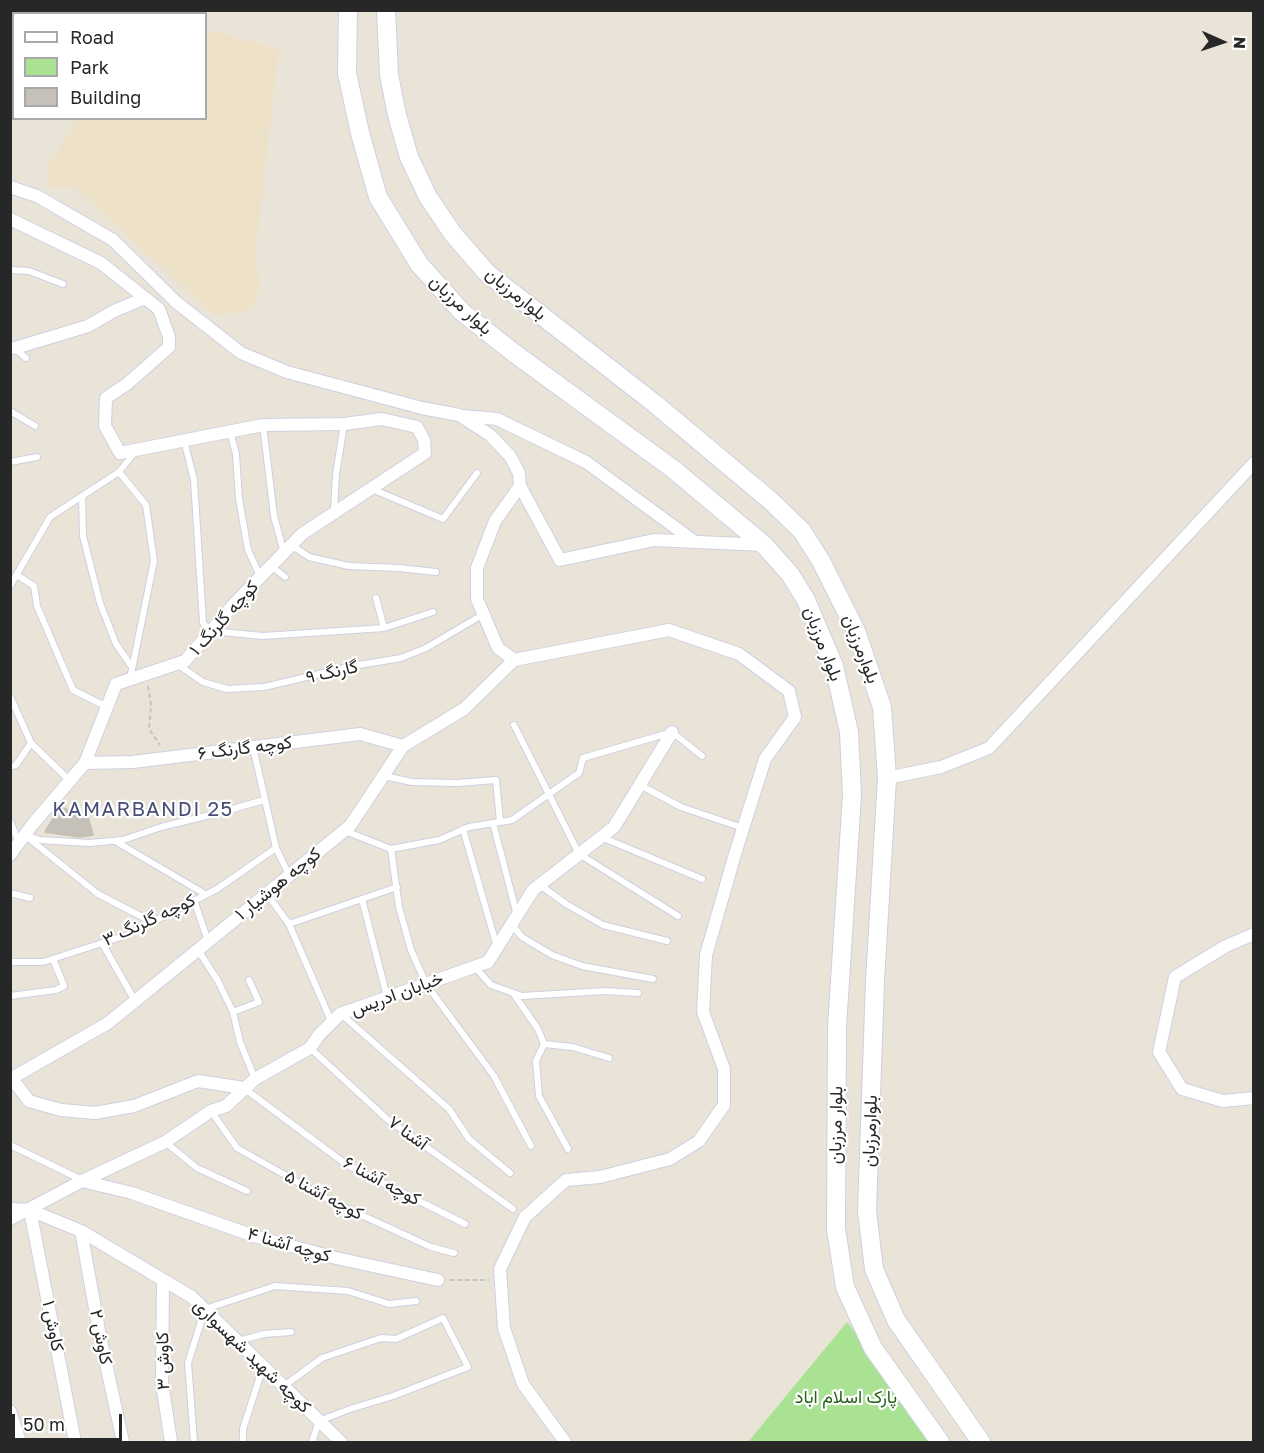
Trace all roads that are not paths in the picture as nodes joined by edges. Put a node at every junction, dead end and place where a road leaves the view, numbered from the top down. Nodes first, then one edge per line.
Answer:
1 (348, 10) edge
2 (386, 10) edge
3 (10, 187) edge
4 (10, 219) edge
5 (10, 270) edge
6 (63, 284) dead end
7 (146, 298) junction
8 (13, 346) edge
9 (26, 358) dead end
10 (10, 411) edge
11 (459, 416) junction
12 (344, 423) junction
13 (264, 425) junction
14 (35, 426) dead end
15 (230, 431) junction
16 (184, 440) junction
17 (137, 450) junction
18 (37, 458) dead end
19 (10, 462) edge
20 (1254, 463) edge
21 (119, 472) junction
22 (477, 473) dead end
23 (520, 486) junction
24 (370, 488) junction
25 (82, 496) junction
26 (334, 512) junction
27 (695, 542) junction
28 (764, 545) junction
29 (287, 549) junction
30 (271, 566) junction
31 (435, 572) dead end
32 (17, 575) junction
33 (260, 577) junction
34 (285, 578) dead end
35 (10, 586) edge
36 (376, 598) dead end
37 (434, 612) dead end
38 (482, 615) junction
39 (384, 628) junction
40 (211, 631) junction
41 (514, 660) junction
42 (177, 663) junction
43 (131, 673) junction
44 (10, 696) edge
45 (108, 707) junction
46 (514, 725) dead end
47 (672, 732) junction
48 (31, 743) junction
49 (403, 746) junction
50 (253, 747) junction
51 (702, 756) dead end
52 (85, 763) junction
53 (10, 767) edge
54 (383, 776) junction
55 (887, 778) junction
56 (70, 781) junction
57 (640, 785) junction
58 (549, 794) junction
59 (264, 800) junction
60 (10, 821) edge
61 (497, 822) junction
62 (743, 828) junction
63 (463, 829) junction
64 (345, 831) junction
65 (600, 837) junction
66 (22, 839) junction
67 (115, 841) junction
68 (276, 848) junction
69 (391, 849) junction
70 (579, 854) junction
71 (10, 855) edge
72 (289, 875) junction
73 (702, 879) dead end
74 (539, 885) junction
75 (397, 887) junction
76 (10, 893) edge
77 (205, 894) junction
78 (266, 894) junction
79 (30, 898) dead end
80 (362, 899) junction
81 (194, 900) junction
82 (678, 916) dead end
83 (514, 920) junction
84 (152, 922) junction
85 (289, 924) junction
86 (1254, 934) edge
87 (667, 941) dead end
88 (102, 943) junction
89 (203, 946) junction
90 (497, 947) junction
91 (53, 959) junction
92 (10, 962) edge
93 (475, 966) junction
94 (653, 979) dead end
95 (249, 980) dead end
96 (426, 984) junction
97 (513, 993) junction
98 (638, 993) dead end
99 (10, 996) edge
100 (387, 997) junction
101 (135, 1001) junction
102 (233, 1012) junction
103 (336, 1018) junction
104 (544, 1044) junction
105 (310, 1048) junction
106 (609, 1058) dead end
107 (11, 1077) edge
108 (255, 1079) junction
109 (244, 1088) junction
110 (1254, 1098) edge
111 (211, 1112) junction
112 (165, 1142) junction
113 (10, 1145) edge
114 (531, 1146) dead end
115 (568, 1149) dead end
116 (510, 1173) dead end
117 (82, 1181) junction
118 (247, 1191) dead end
119 (10, 1209) edge
120 (513, 1209) dead end
121 (30, 1210) junction
122 (10, 1219) edge
123 (465, 1224) dead end
124 (81, 1231) junction
125 (454, 1253) dead end
126 (163, 1280) junction
127 (438, 1280) road end
128 (416, 1301) dead end
129 (205, 1309) junction
130 (291, 1332) dead end
131 (237, 1341) junction
132 (263, 1366) junction
133 (284, 1386) junction
134 (10, 1411) edge
135 (319, 1421) junction
136 (20, 1443) edge
137 (75, 1443) edge
138 (123, 1443) edge
139 (171, 1443) edge
140 (194, 1443) edge
141 (243, 1443) edge
142 (312, 1443) edge
143 (341, 1443) edge
144 (565, 1443) edge
145 (940, 1443) edge
146 (981, 1443) edge

1 - 28 main road, بلوار مرزبان
2 - 55 main road, بلوارمرزبان
3 - 11 street
4 - 7 street
5 - 6 lane
7 - 8 street
7 - 17 street
8 - 9 lane
10 - 14 lane
11 - 23 street
11 - 27 street
12 - 13 street
12 - 24 street, کوچه گلرنگ ۱
12 - 26 lane
13 - 15 street
13 - 29 lane
15 - 16 street
15 - 33 lane
16 - 17 street
16 - 40 lane
17 - 21 lane
18 - 19 lane
20 - 55 street
21 - 25 lane
21 - 43 lane
22 - 24 lane
23 - 27 street
23 - 38 street
24 - 26 street, کوچه گلرنگ ۱
25 - 32 lane
25 - 43 lane
26 - 29 street, کوچه گلرنگ ۱
27 - 28 street
28 - 145 main road, بلوار مرزبان
29 - 30 street, کوچه گلرنگ ۱
29 - 31 lane
30 - 33 street, کوچه گلرنگ ۱
30 - 34 lane
32 - 35 lane
32 - 45 lane
33 - 40 street, کوچه گلرنگ ۱
36 - 39 lane
37 - 39 lane
38 - 41 street
38 - 42 lane, گارنگ ۹
39 - 40 lane
40 - 42 street, کوچه گلرنگ ۱
41 - 49 street, کوچه هوشیار ۱
41 - 62 street
42 - 43 street, کوچه گلرنگ ۱
43 - 45 street, کوچه گلرنگ ۱
44 - 48 lane
45 - 52 street, کوچه گلرنگ ۱
46 - 58 lane
47 - 51 lane
47 - 57 street, خیابان ادریس
47 - 58 lane
48 - 53 lane
48 - 56 lane
49 - 50 street, کوچه گارنگ ۶
49 - 54 street, کوچه هوشیار ۱
50 - 52 street, کوچه گارنگ ۶
50 - 59 lane
52 - 56 street, کوچه گلرنگ ۱
54 - 61 lane
54 - 64 street, کوچه هوشیار ۱
55 - 146 main road, بلوارمرزبان
56 - 66 street, کوچه گلرنگ ۱
57 - 62 lane
57 - 65 street, خیابان ادریس
58 - 61 lane
58 - 70 lane
59 - 67 lane
59 - 68 lane
60 - 66 lane
61 - 63 lane
61 - 83 lane
62 - 144 street
63 - 69 lane
63 - 90 lane
64 - 69 lane
64 - 72 street, کوچه هوشیار ۱
65 - 70 street, خیابان ادریس
65 - 73 lane
66 - 67 lane
66 - 71 street, کوچه گلرنگ ۱
66 - 84 lane
67 - 77 lane
68 - 72 lane
68 - 77 lane, کوچه گلرنگ ۳
69 - 75 lane
70 - 74 street, خیابان ادریس
70 - 82 lane
72 - 78 street, کوچه هوشیار ۱
74 - 83 street, خیابان ادریس
74 - 87 lane
75 - 80 lane
75 - 96 lane
76 - 79 lane
77 - 81 lane, کوچه گلرنگ ۳
78 - 85 lane
78 - 89 street, کوچه هوشیار ۱
80 - 85 lane
80 - 100 lane
81 - 84 lane, کوچه گلرنگ ۳
81 - 89 lane
83 - 90 street, خیابان ادریس
83 - 94 lane
84 - 88 lane, کوچه گلرنگ ۳
85 - 103 lane
86 - 110 street
88 - 91 lane, کوچه گلرنگ ۳
88 - 101 lane
89 - 101 street, کوچه هوشیار ۱
89 - 102 lane
90 - 93 street, خیابان ادریس
91 - 92 lane, کوچه گلرنگ ۳
91 - 99 lane
93 - 96 street, خیابان ادریس
93 - 97 lane
95 - 102 lane
96 - 100 street, خیابان ادریس
96 - 114 lane
97 - 98 lane
97 - 104 lane
100 - 103 street, خیابان ادریس
101 - 107 street, کوچه هوشیار ۱
102 - 108 lane
103 - 105 street, خیابان ادریس
103 - 116 lane
104 - 106 lane
104 - 115 lane
105 - 108 street, خیابان ادریس
105 - 120 lane, آشنا ۷
107 - 109 street
108 - 109 street, خیابان ادریس
109 - 111 street, خیابان ادریس
109 - 123 lane, کوچه آشنا ۶
111 - 112 street, خیابان ادریس
111 - 125 lane, کوچه آشنا ۵
112 - 117 street, خیابان ادریس
112 - 118 lane
113 - 117 lane
117 - 121 street, خیابان ادریس
117 - 127 street, کوچه آشنا ۴
119 - 121 street
121 - 122 street, خیابان ادریس
121 - 124 street, کوچه شهید شهسواری
121 - 137 street, کاوش ۱
124 - 126 street, کوچه شهید شهسواری
124 - 138 street, کاوش ۲
126 - 129 street, کوچه شهید شهسواری
126 - 139 street, کاوش ۳
128 - 129 lane
129 - 131 street, کوچه شهید شهسواری
129 - 140 lane
130 - 131 lane
131 - 132 street, کوچه شهید شهسواری
132 - 133 street, کوچه شهید شهسواری
132 - 141 lane
133 - 135 street, کوچه شهید شهسواری
133 - 135 lane
134 - 136 street
135 - 142 lane
135 - 143 street, کوچه شهید شهسواری

